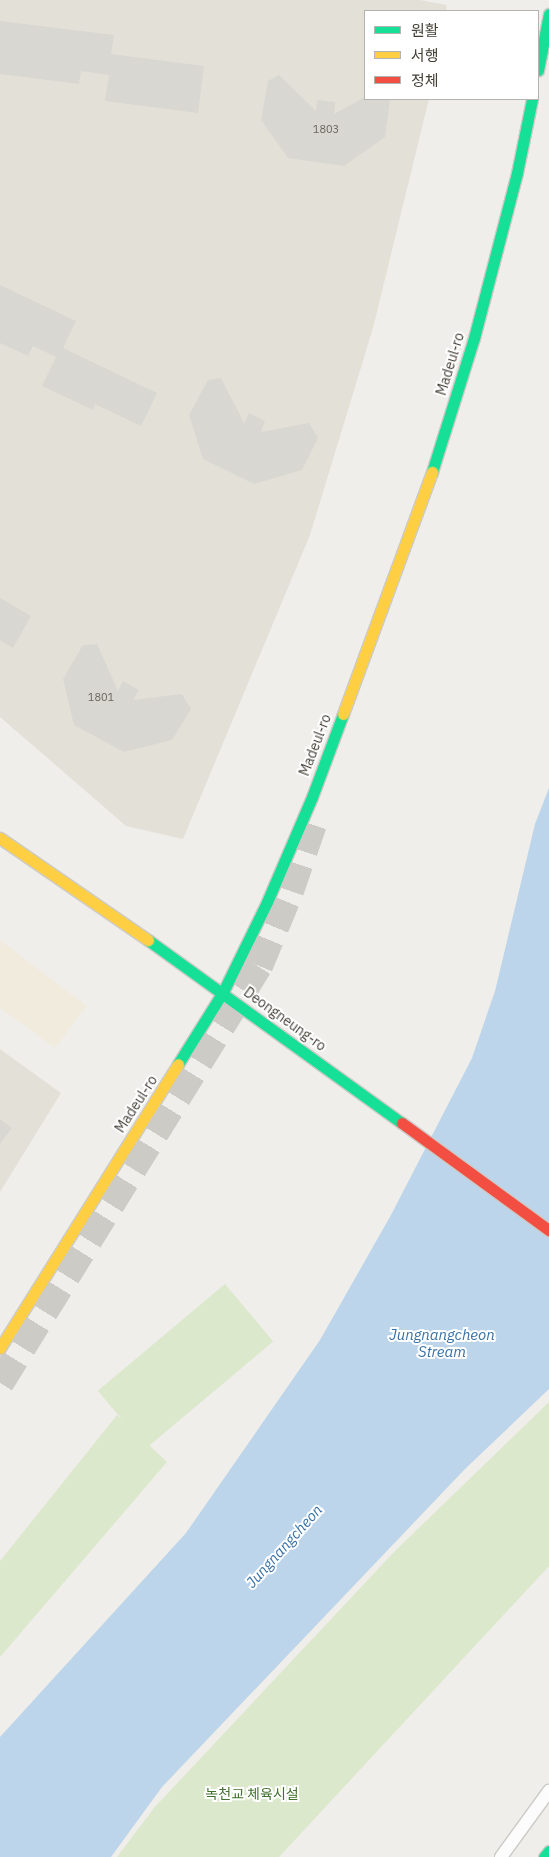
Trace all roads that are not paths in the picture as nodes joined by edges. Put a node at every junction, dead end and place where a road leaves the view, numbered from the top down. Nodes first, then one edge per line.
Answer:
1 (549, 14) edge
2 (539, 65) edge
3 (532, 100) edge
4 (0, 838) edge
5 (223, 992) junction
6 (549, 1230) edge
7 (0, 1348) edge
8 (549, 1791) edge
9 (549, 1851) edge
10 (501, 1857) edge
11 (544, 1857) edge

1 - 2 main road
3 - 5 main road, Madeul-ro
4 - 5 main road, Deongneung-ro
5 - 6 main road, Deongneung-ro
5 - 7 main road, Madeul-ro
8 - 10 lane
9 - 11 main road

